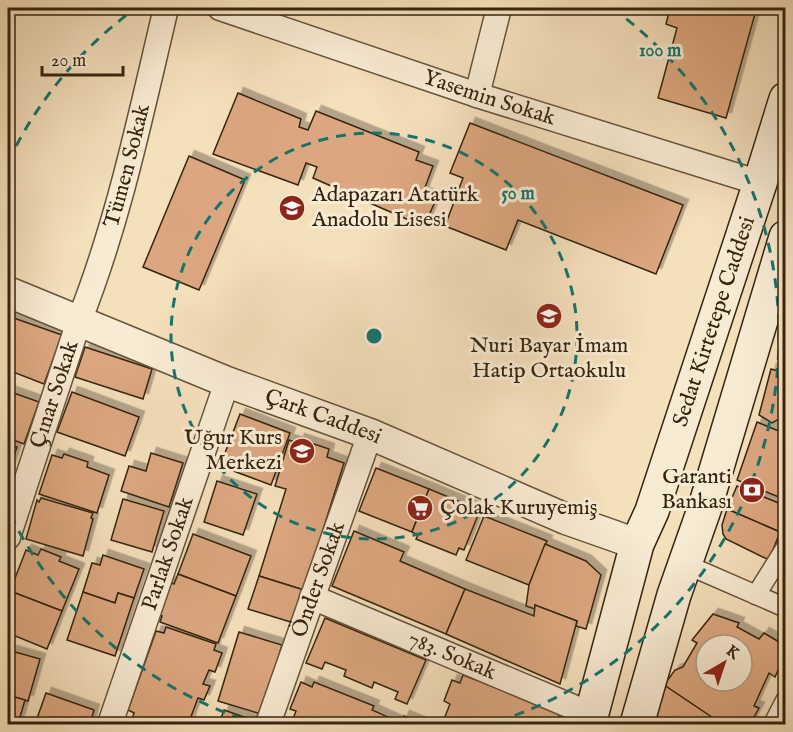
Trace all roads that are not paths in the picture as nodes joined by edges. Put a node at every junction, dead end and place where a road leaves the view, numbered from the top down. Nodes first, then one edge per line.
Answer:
1 (166, 8) edge
2 (220, 8) edge
3 (499, 8) edge
4 (477, 95) junction
5 (786, 99) edge
6 (760, 183) junction
7 (786, 237) edge
8 (8, 292) edge
9 (79, 321) junction
10 (227, 382) junction
11 (370, 434) junction
12 (705, 507) junction
13 (8, 537) edge
14 (637, 544) junction
15 (786, 547) edge
16 (686, 564) junction
17 (756, 596) junction
18 (312, 597) junction
19 (786, 608) edge
20 (786, 699) edge
21 (591, 720) edge
22 (110, 724) edge
23 (268, 724) edge
24 (637, 724) edge
25 (773, 724) edge

1 - 9 street, Tümen Sokak
2 - 4 street, Yasemin Sokak
3 - 4 street
4 - 6 street, Yasemin Sokak
5 - 6 main road, Sedat Kirtetepe Caddesi
6 - 14 main road, Sedat Kirtetepe Caddesi
7 - 12 main road, Sedat Kirtetepe Caddesi
8 - 9 street, Çark Caddesi
9 - 10 street, Çark Caddesi
9 - 13 street, Çınar Sokak
10 - 11 street, Çark Caddesi
10 - 22 street, Parlak Sokak
11 - 14 street, Çark Caddesi
11 - 18 street, Önder Sokak
12 - 14 main road
12 - 16 main road, Sedat Kirtetepe Caddesi
14 - 21 main road, Sedat Kirtetepe Caddesi
15 - 17 street
16 - 17 street
16 - 24 main road, Sedat Kirtetepe Caddesi
17 - 19 street
18 - 21 street, 783. Sokak
18 - 23 street, Önder Sokak
20 - 25 street

